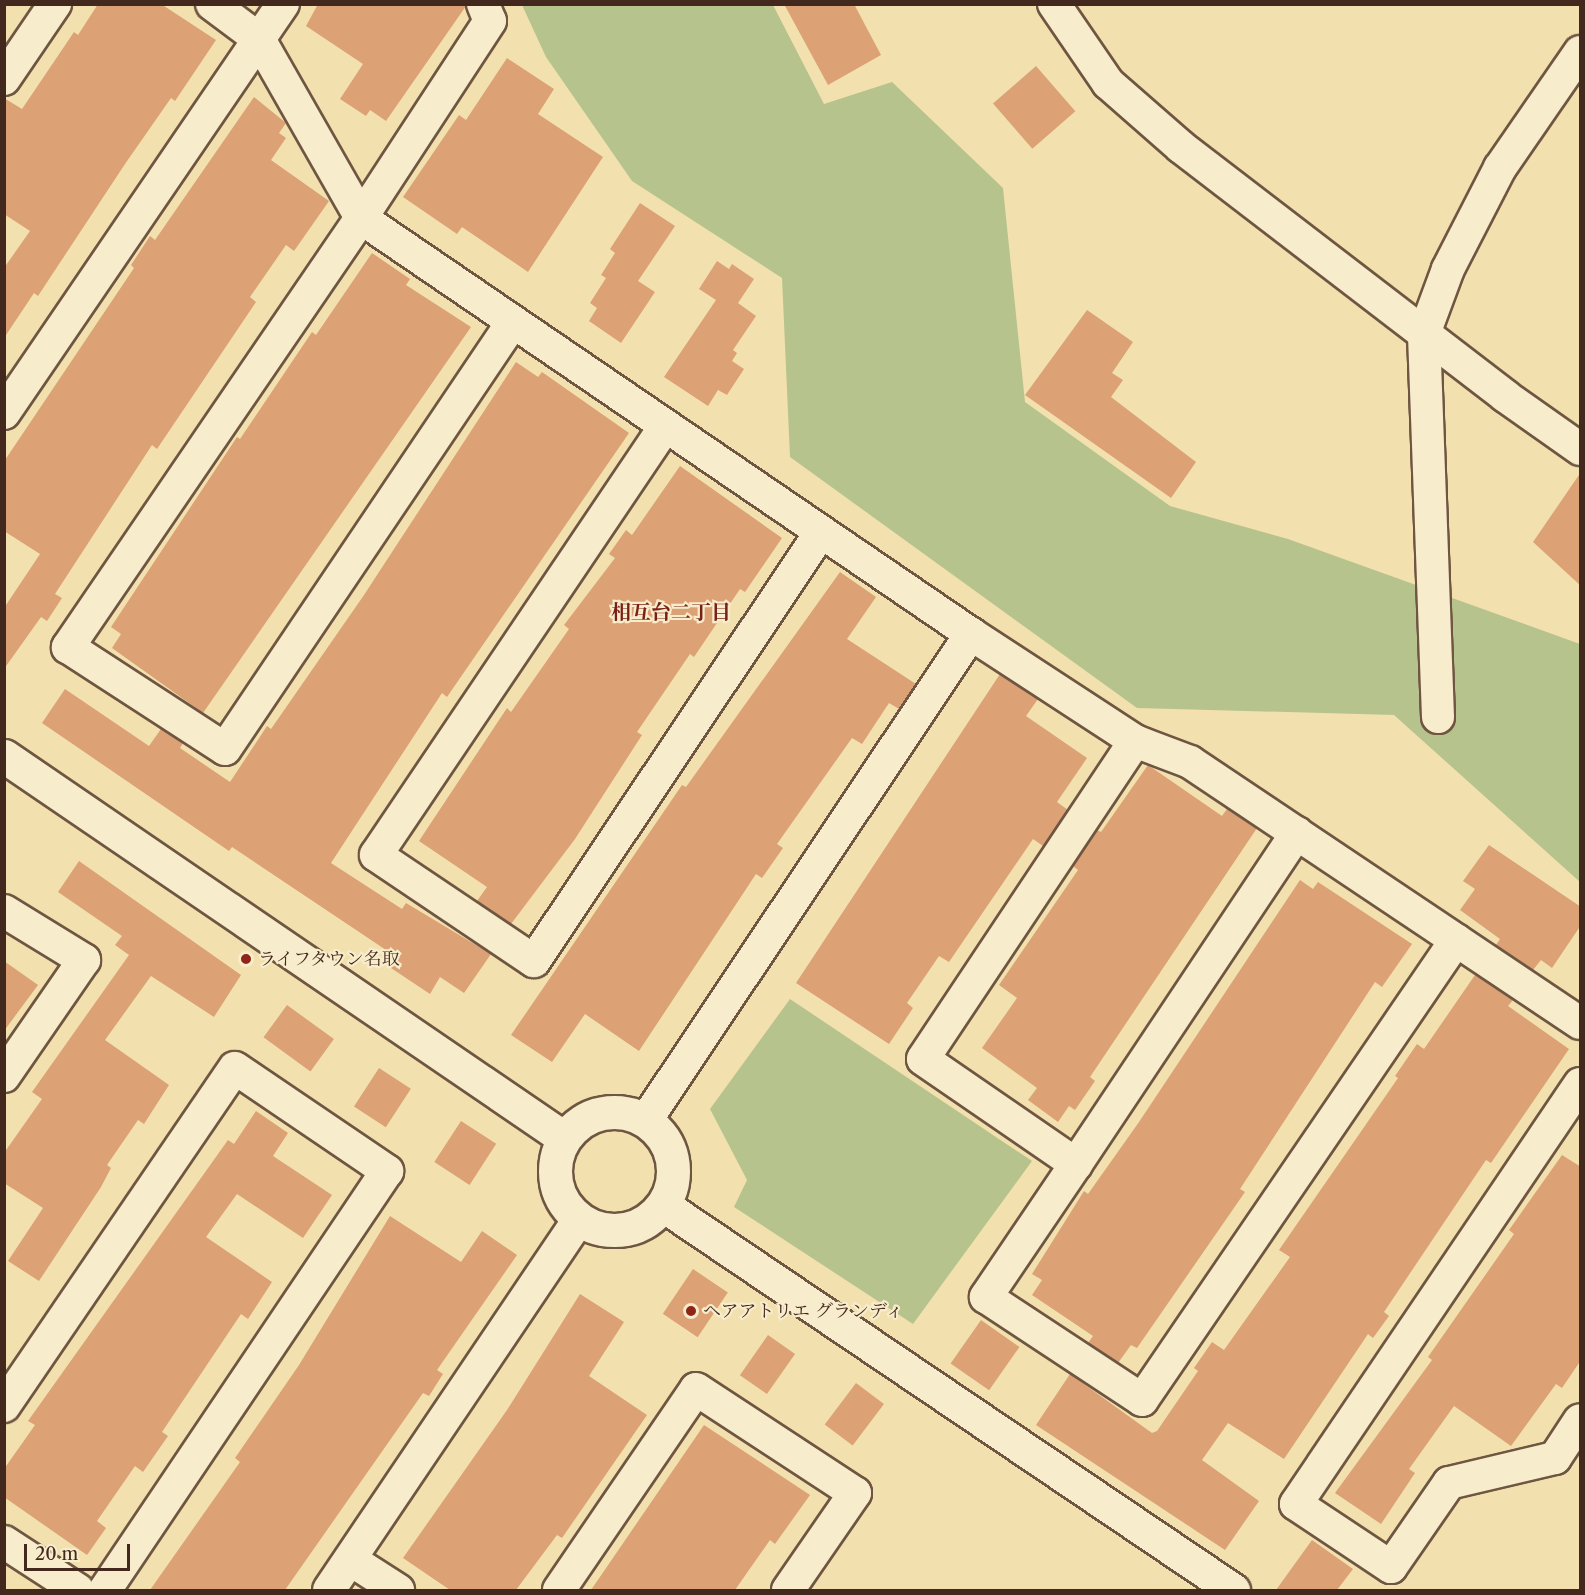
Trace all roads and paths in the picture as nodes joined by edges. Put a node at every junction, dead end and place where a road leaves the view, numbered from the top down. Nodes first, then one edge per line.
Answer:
1 (55, 4) edge
2 (212, 4) edge
3 (283, 4) edge
4 (483, 4) edge
5 (1054, 4) edge
6 (259, 39) junction
7 (1581, 52) edge
8 (4, 79) edge
9 (361, 218) junction
10 (512, 323) junction
11 (1424, 334) junction
12 (4, 413) edge
13 (664, 428) junction
14 (1581, 449) edge
15 (821, 532) junction
16 (971, 634) junction
17 (1438, 717) dead end
18 (1135, 741) junction
19 (4, 756) edge
20 (1297, 833) junction
21 (4, 911) edge
22 (1456, 940) junction
23 (1581, 1023) edge
24 (4, 1076) edge
25 (1581, 1084) edge
26 (646, 1120) junction
27 (564, 1138) junction
28 (1076, 1164) junction
29 (663, 1205) junction
30 (579, 1219) junction
31 (4, 1406) edge
32 (1581, 1420) edge
33 (4, 1542) edge
34 (351, 1560) junction
35 (78, 1590) edge
36 (105, 1590) edge
37 (329, 1590) edge
38 (398, 1590) edge
39 (559, 1590) edge
40 (788, 1590) edge
41 (1233, 1590) edge

1 - 8 street
2 - 6 street
3 - 6 street
4 - 9 street
5 - 11 street
6 - 9 street
6 - 12 street
7 - 11 street
9 - 10 street
9 - 10 street
10 - 13 street
11 - 14 street
11 - 17 street
13 - 15 street
13 - 15 street
15 - 16 street
16 - 18 street
16 - 26 street
18 - 20 street
18 - 28 street
19 - 27 street
20 - 22 street
20 - 28 street
21 - 24 street
22 - 23 street
22 - 28 street
25 - 32 street
26 - 27 street
26 - 29 street
27 - 30 street
29 - 30 street
29 - 41 street
30 - 34 street
31 - 36 street
33 - 35 street
34 - 37 street
34 - 38 street
39 - 40 street

